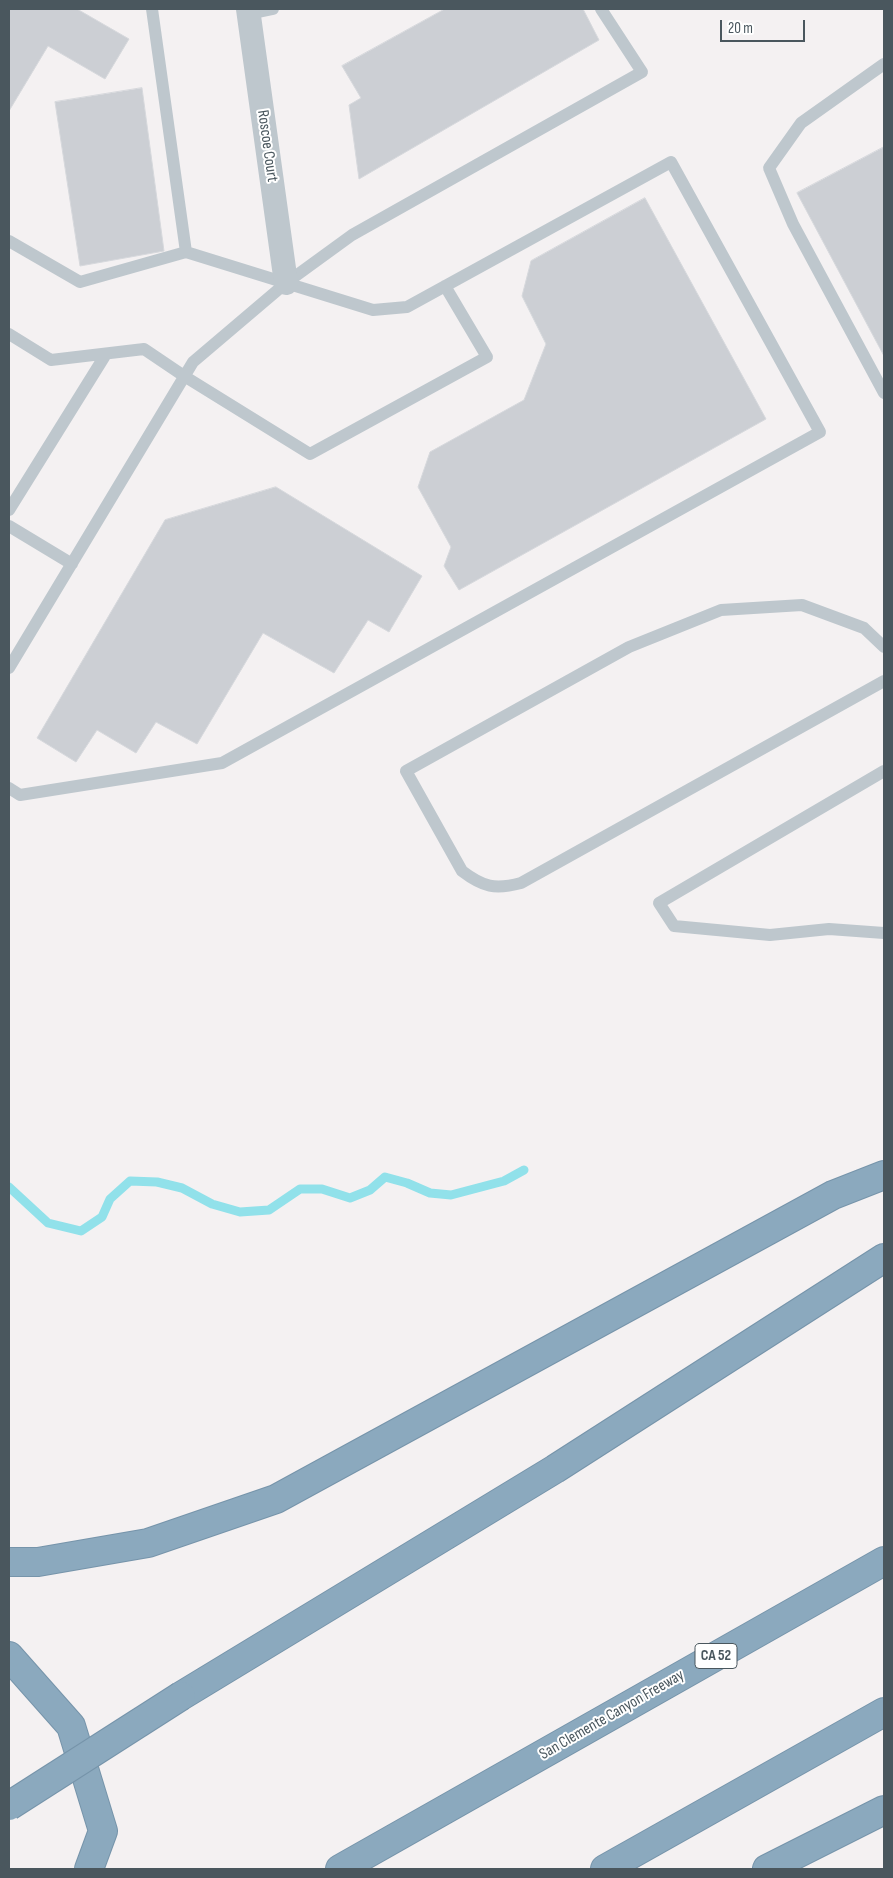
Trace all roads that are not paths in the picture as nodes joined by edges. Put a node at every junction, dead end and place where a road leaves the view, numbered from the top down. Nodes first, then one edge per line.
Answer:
1 (152, 9) edge
2 (273, 9) edge
3 (601, 9) edge
4 (249, 12) edge
5 (884, 64) edge
6 (9, 241) edge
7 (186, 252) junction
8 (286, 283) junction
9 (445, 286) junction
10 (9, 334) edge
11 (106, 354) junction
12 (184, 376) junction
13 (884, 392) edge
14 (9, 510) edge
15 (9, 526) edge
16 (72, 564) junction
17 (884, 647) edge
18 (9, 668) edge
19 (884, 681) edge
20 (884, 771) edge
21 (9, 788) edge
22 (884, 933) edge
23 (884, 1174) edge
24 (884, 1258) edge
25 (884, 1545) edge
26 (9, 1562) edge
27 (875, 1566) edge
28 (9, 1656) edge
29 (884, 1712) edge
30 (9, 1806) edge
31 (884, 1811) edge
32 (89, 1869) edge
33 (340, 1869) edge
34 (605, 1869) edge
35 (767, 1869) edge
36 (804, 1869) edge

1 - 7 lane
2 - 4 lane
3 - 8 lane
4 - 8 street, Roscoe Court
5 - 13 lane
6 - 7 lane
7 - 8 lane
8 - 9 lane
8 - 12 lane
9 - 12 lane
9 - 21 lane
10 - 11 lane
11 - 12 lane
11 - 14 lane
12 - 16 lane
15 - 16 lane
16 - 18 lane
17 - 19 lane
20 - 22 lane
23 - 26 highway
24 - 30 highway, bridge
25 - 27 highway
27 - 33 highway, San Clemente Canyon Freeway / CA 52
28 - 32 highway
29 - 34 highway
31 - 35 highway
31 - 36 highway

